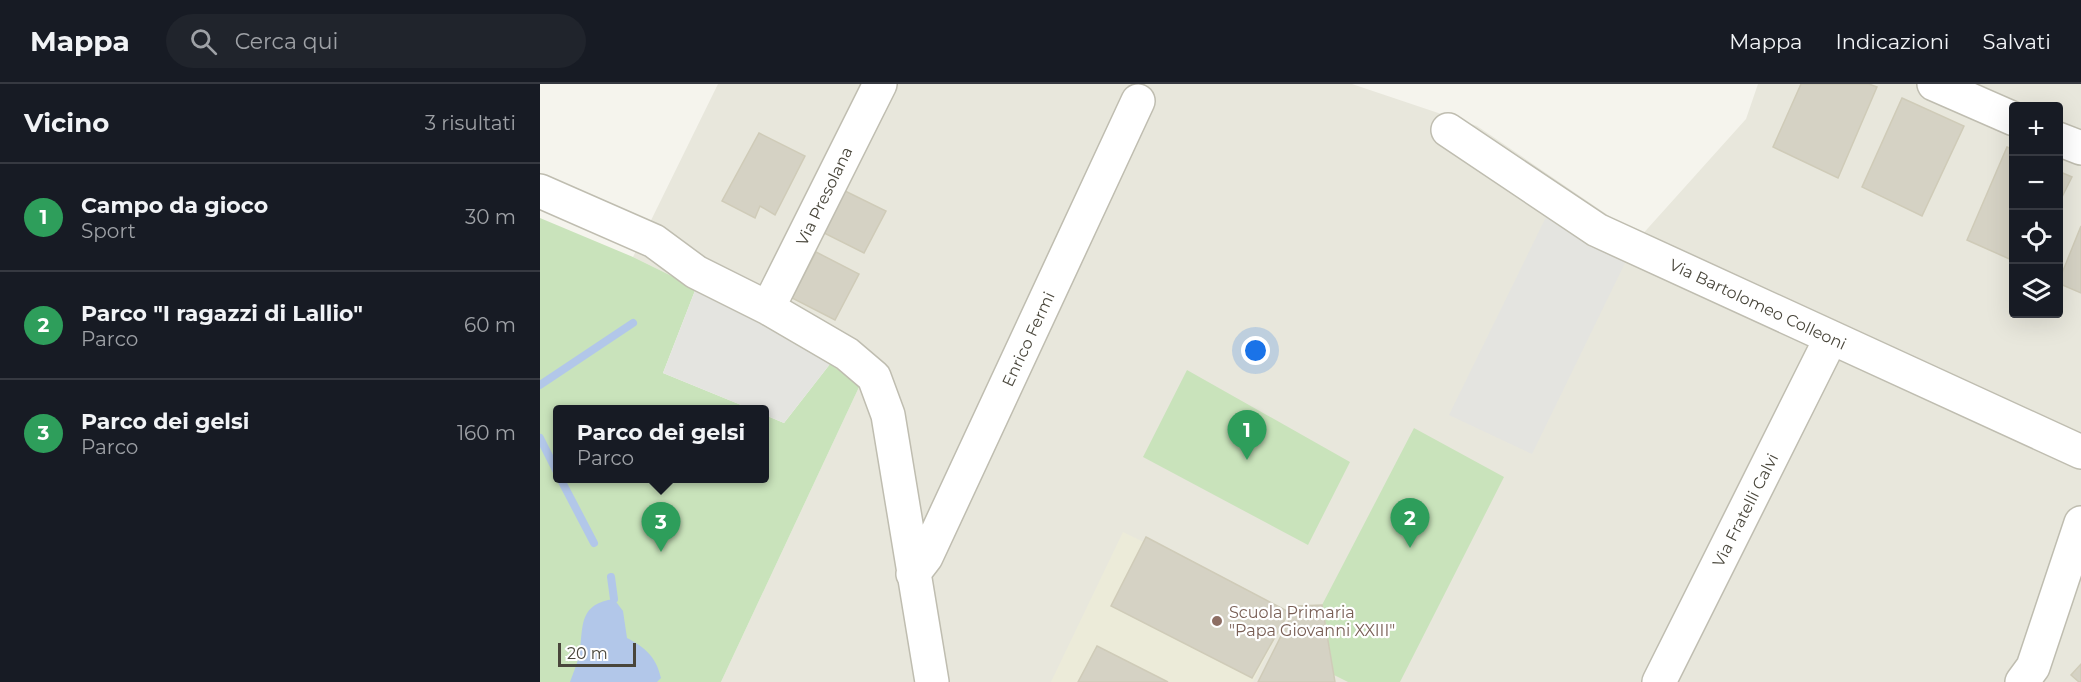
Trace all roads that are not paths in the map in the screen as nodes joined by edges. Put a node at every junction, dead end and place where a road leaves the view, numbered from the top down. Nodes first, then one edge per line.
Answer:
1 (880, 84) edge
2 (1934, 84) edge
3 (1138, 101) dead end
4 (2009, 117) edge
5 (1448, 130) dead end
6 (2063, 141) edge
7 (2081, 148) edge
8 (540, 191) edge
9 (768, 308) junction
10 (1831, 338) junction
11 (2081, 452) edge
12 (2080, 532) edge
13 (913, 574) junction
14 (932, 682) edge
15 (1659, 682) edge
16 (2022, 682) edge

1 - 9 street, Via Presolana
2 - 4 street
3 - 13 street, Enrico Fermi
5 - 10 street, Via Bartolomeo Colleoni
6 - 7 street
8 - 9 street
9 - 13 street
10 - 11 street, Via Bartolomeo Colleoni
10 - 15 street, Via Fratelli Calvi
12 - 16 street
13 - 14 street

